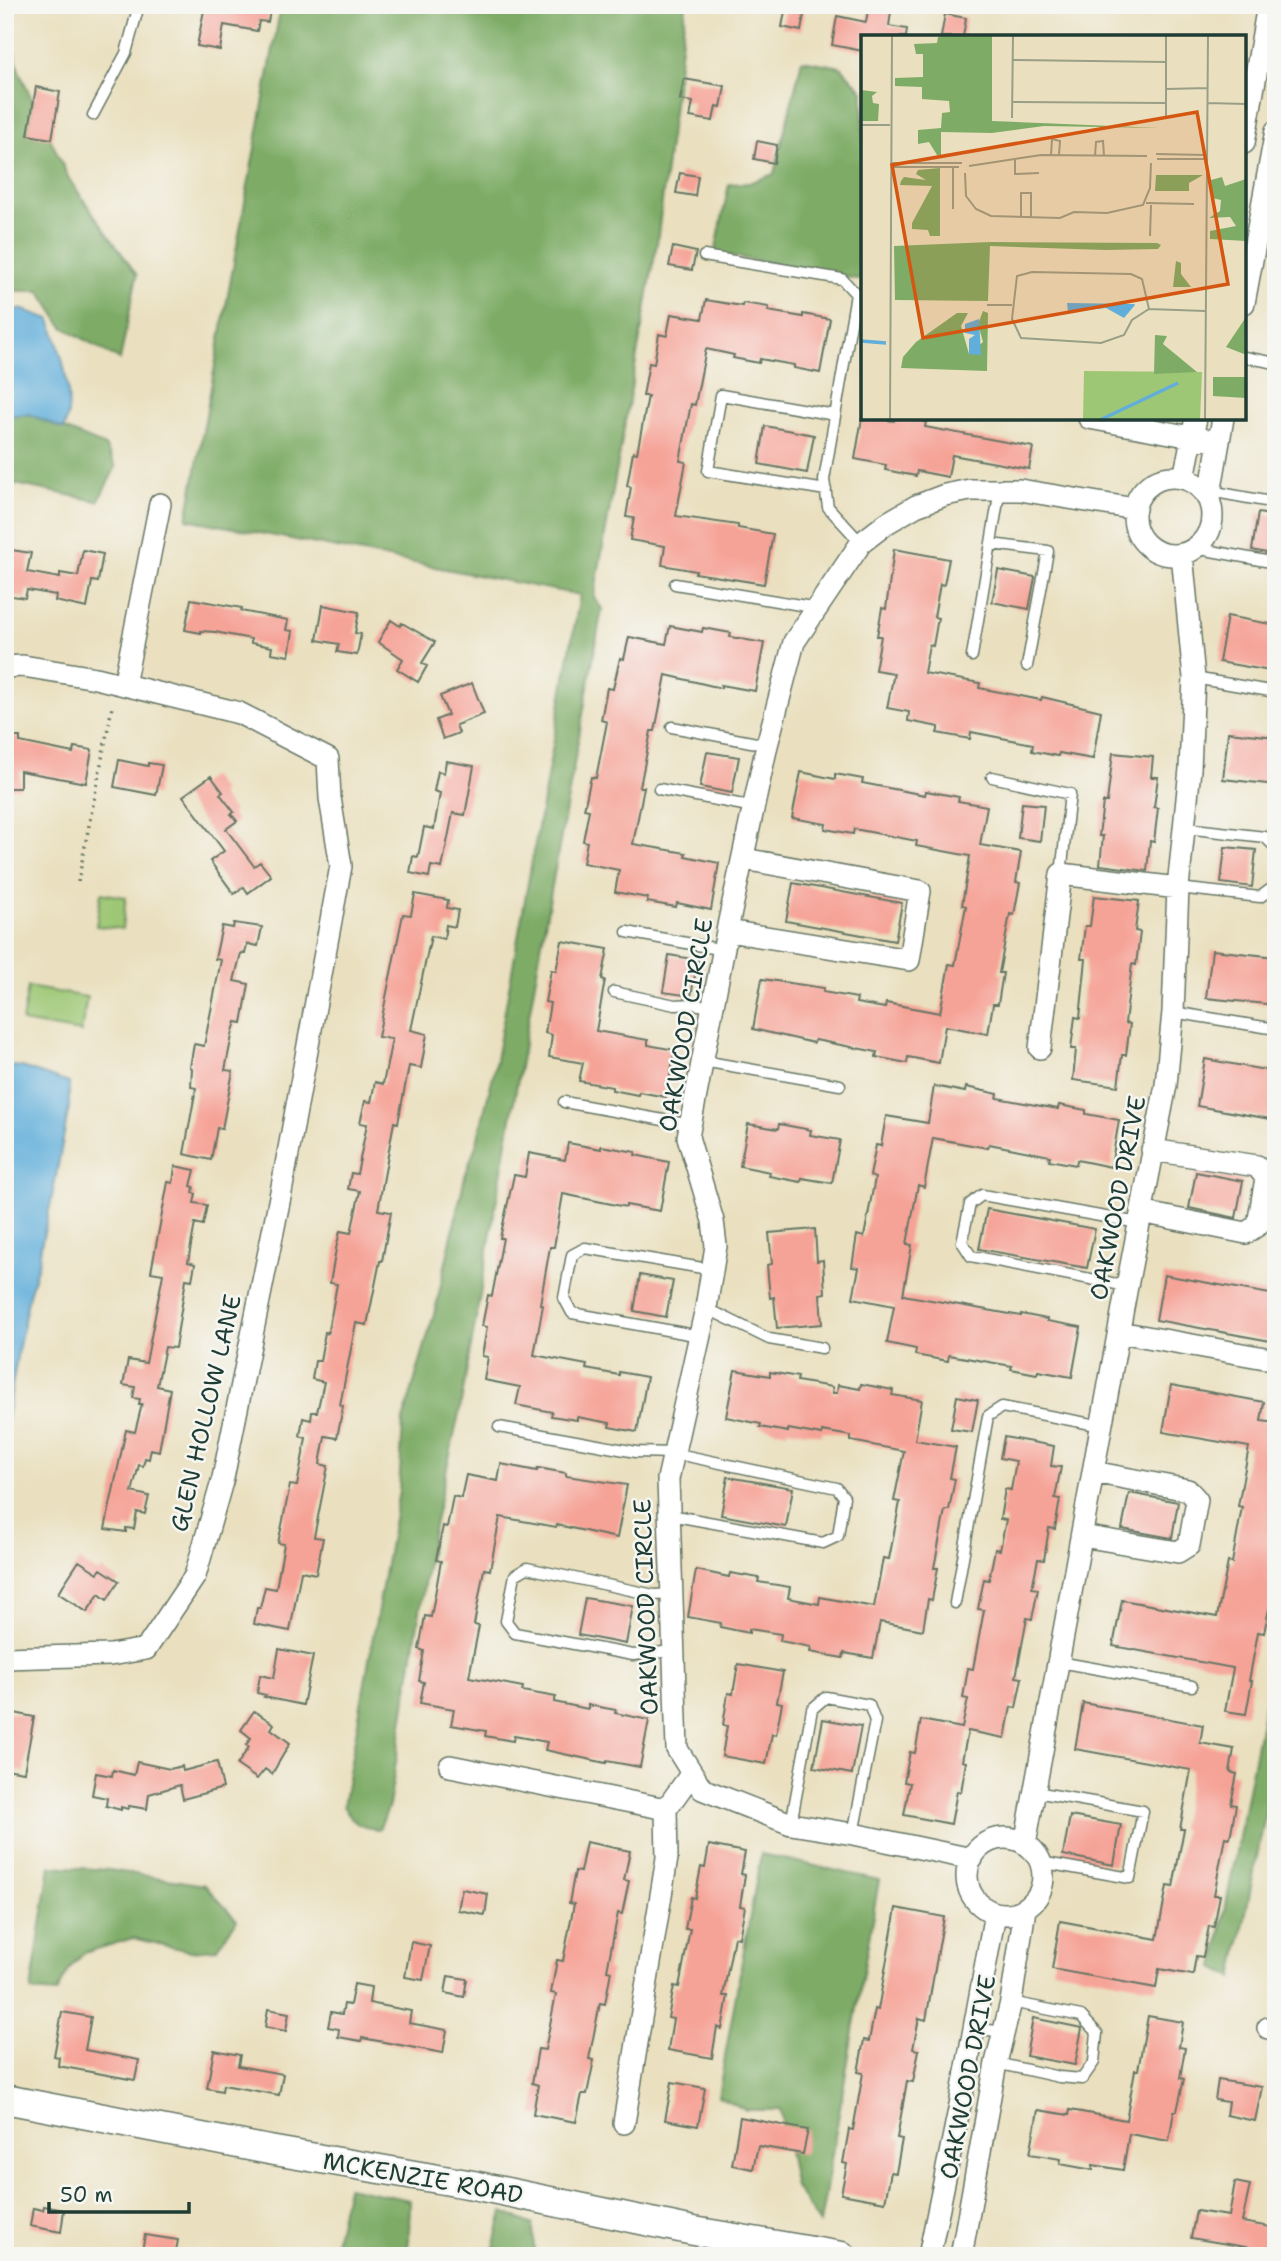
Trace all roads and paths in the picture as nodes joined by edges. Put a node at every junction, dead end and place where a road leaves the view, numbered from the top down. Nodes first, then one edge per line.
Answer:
1 (139, 5) edge
2 (1268, 5) edge
3 (93, 115) dead end
4 (1276, 131) edge
5 (1246, 132) edge
6 (704, 256) dead end
7 (1246, 292) edge
8 (1246, 357) edge
9 (1276, 363) edge
10 (835, 415) junction
11 (1110, 420) edge
12 (1223, 420) edge
13 (1193, 428) edge
14 (1219, 442) junction
15 (1184, 478) junction
16 (1000, 489) junction
17 (826, 490) junction
18 (1209, 496) junction
19 (1276, 503) edge
20 (160, 504) dead end
21 (1135, 509) junction
22 (861, 543) junction
23 (991, 544) junction
24 (1188, 551) junction
25 (1276, 563) edge
26 (675, 584) dead end
27 (818, 608) junction
28 (972, 656) dead end
29 (1027, 666) dead end
30 (5, 667) edge
31 (1194, 678) junction
32 (124, 685) junction
33 (1276, 692) edge
34 (112, 707) dead end
35 (672, 727) dead end
36 (767, 746) junction
37 (992, 777) dead end
38 (659, 789) dead end
39 (754, 807) junction
40 (1185, 828) junction
41 (1276, 848) edge
42 (744, 859) junction
43 (1061, 874) junction
44 (1276, 876) edge
45 (78, 882) dead end
46 (1178, 888) junction
47 (627, 932) dead end
48 (726, 941) junction
49 (614, 992) dead end
50 (713, 1007) junction
51 (1173, 1012) junction
52 (1276, 1029) edge
53 (1040, 1048) dead end
54 (703, 1061) junction
55 (839, 1085) dead end
56 (564, 1102) dead end
57 (691, 1125) junction
58 (1152, 1150) junction
59 (1140, 1217) junction
60 (713, 1270) junction
61 (1127, 1286) junction
62 (706, 1308) junction
63 (1119, 1332) junction
64 (700, 1336) junction
65 (822, 1348) dead end
66 (1265, 1358) dead end
67 (1102, 1426) junction
68 (499, 1427) dead end
69 (673, 1453) junction
70 (1093, 1472) junction
71 (670, 1515) junction
72 (1082, 1536) junction
73 (672, 1594) junction
74 (955, 1603) dead end
75 (674, 1651) junction
76 (5, 1658) edge
77 (1059, 1662) junction
78 (1192, 1686) dead end
79 (450, 1766) dead end
80 (692, 1773) junction
81 (1036, 1792) junction
82 (666, 1809) junction
83 (791, 1824) junction
84 (853, 1834) junction
85 (1026, 1844) junction
86 (972, 1859) junction
87 (1040, 1862) junction
88 (1025, 1909) junction
89 (995, 1913) junction
90 (1011, 2002) junction
91 (974, 2028) junction
92 (1003, 2032) junction
93 (996, 2063) junction
94 (5, 2099) edge
95 (624, 2123) dead end
96 (953, 2216) junction
97 (842, 2256) edge
98 (929, 2256) edge
99 (961, 2256) edge

1 - 3 lane
2 - 5 street
4 - 7 street
6 - 10 lane
8 - 9 lane
10 - 17 lane
10 - 17 lane
11 - 13 street
12 - 14 street
13 - 14 street
13 - 15 street
14 - 18 street
15 - 18 street
15 - 21 street
16 - 21 street, OAKWOOD CIRCLE
16 - 22 street, OAKWOOD CIRCLE
16 - 23 lane
17 - 22 lane
18 - 19 lane
18 - 24 street
20 - 32 street
21 - 24 street
22 - 27 street, OAKWOOD CIRCLE
23 - 28 lane
23 - 29 lane
24 - 25 lane
24 - 31 street, OAKWOOD DRIVE
26 - 27 lane
27 - 36 street, OAKWOOD CIRCLE
30 - 32 street
31 - 33 lane
31 - 40 street, OAKWOOD DRIVE
32 - 76 street, GLEN HOLLOW LANE
34 - 45 path
35 - 36 lane
36 - 39 street, OAKWOOD CIRCLE
37 - 43 lane
38 - 39 lane
39 - 42 street, OAKWOOD CIRCLE
40 - 41 lane
40 - 46 street, OAKWOOD DRIVE
42 - 48 street, OAKWOOD CIRCLE
42 - 48 street
43 - 46 street
43 - 53 street
44 - 46 lane
46 - 51 street, OAKWOOD DRIVE
47 - 48 lane
48 - 50 street, OAKWOOD CIRCLE
49 - 50 lane
50 - 54 street, OAKWOOD CIRCLE
51 - 52 lane
51 - 58 street, OAKWOOD DRIVE
54 - 55 lane
54 - 57 street, OAKWOOD CIRCLE
56 - 57 lane
57 - 60 street, OAKWOOD CIRCLE
58 - 59 street, OAKWOOD DRIVE
58 - 59 street
59 - 61 street, OAKWOOD DRIVE
59 - 61 lane
60 - 62 street, OAKWOOD CIRCLE
60 - 64 lane
61 - 63 street, OAKWOOD DRIVE
62 - 64 street, OAKWOOD CIRCLE
62 - 65 lane
63 - 66 street
63 - 67 street, OAKWOOD DRIVE
64 - 69 street, OAKWOOD CIRCLE
67 - 70 street, OAKWOOD DRIVE
67 - 74 lane
68 - 69 lane
69 - 71 street, OAKWOOD CIRCLE
69 - 71 lane
70 - 72 street, OAKWOOD DRIVE
70 - 72 street
71 - 73 street, OAKWOOD CIRCLE
72 - 77 street, OAKWOOD DRIVE
73 - 75 street, OAKWOOD CIRCLE
73 - 75 lane
75 - 80 street, OAKWOOD CIRCLE
77 - 78 lane
77 - 81 street, OAKWOOD DRIVE
79 - 82 street
80 - 82 street
80 - 83 street, OAKWOOD CIRCLE
81 - 85 street, OAKWOOD DRIVE
81 - 87 lane
82 - 95 street
83 - 84 street, OAKWOOD CIRCLE
83 - 84 lane
84 - 86 street, OAKWOOD CIRCLE
85 - 86 street
85 - 87 street
86 - 89 street
87 - 88 street
88 - 89 street
88 - 90 street, OAKWOOD DRIVE
89 - 91 street, OAKWOOD DRIVE
90 - 92 street, OAKWOOD DRIVE
90 - 93 lane
91 - 92 lane
91 - 96 street, OAKWOOD DRIVE
92 - 93 street, OAKWOOD DRIVE
93 - 96 street, OAKWOOD DRIVE
94 - 97 street, MCKENZIE ROAD
96 - 98 street, OAKWOOD DRIVE
96 - 99 street, OAKWOOD DRIVE

